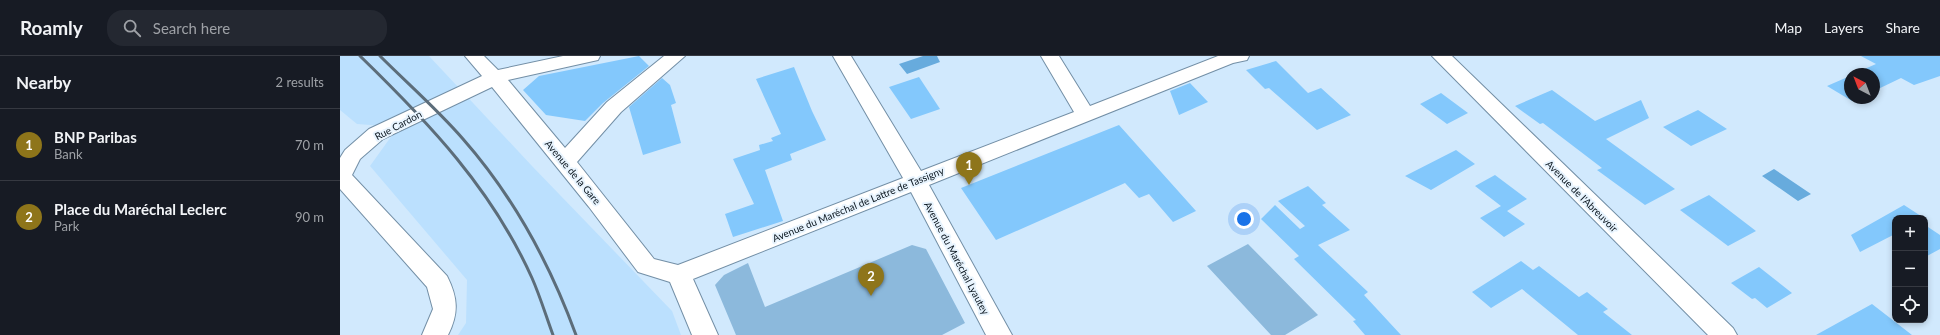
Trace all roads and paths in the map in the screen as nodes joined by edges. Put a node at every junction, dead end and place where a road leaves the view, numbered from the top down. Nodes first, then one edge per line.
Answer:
1 (474, 56) edge
2 (591, 56) edge
3 (676, 56) edge
4 (842, 56) edge
5 (1050, 56) edge
6 (1441, 56) edge
7 (1230, 57) edge
8 (495, 78) junction
9 (1086, 114) junction
10 (564, 163) junction
11 (916, 181) junction
12 (679, 275) junction
13 (435, 335) edge
14 (705, 335) edge
15 (999, 335) edge
16 (1724, 335) edge

1 - 8 street, Avenue de la Gare
2 - 8 street, Rue Cardon
3 - 10 street
4 - 11 street, Avenue du Maréchal Lyautey
5 - 9 street
6 - 16 street, Avenue de l'Abreuvoir
7 - 9 street, Avenue du Maréchal de Lattre de Tassigny
8 - 10 street, Avenue de la Gare
8 - 13 street, Rue Cardon
9 - 11 street, Avenue du Maréchal de Lattre de Tassigny
10 - 12 street, Avenue de la Gare
11 - 12 street, Avenue du Maréchal de Lattre de Tassigny
11 - 15 street, Avenue du Maréchal Lyautey
12 - 14 street

